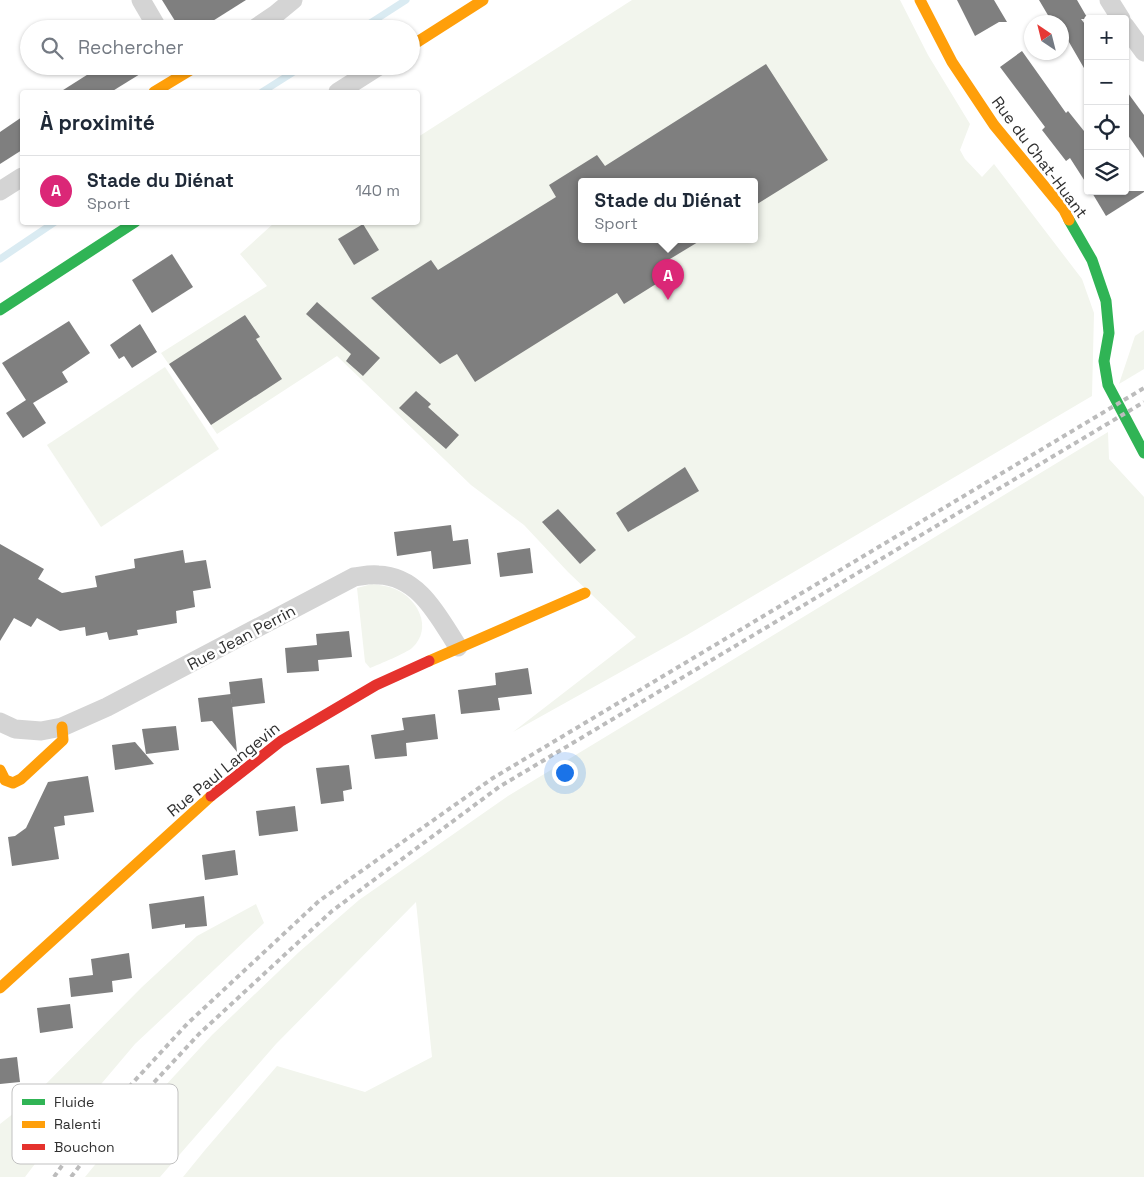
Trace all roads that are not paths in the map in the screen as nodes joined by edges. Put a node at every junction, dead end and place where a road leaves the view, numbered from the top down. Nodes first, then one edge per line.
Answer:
1 (141, 0) edge
2 (293, 0) edge
3 (483, 0) edge
4 (920, 0) edge
5 (1110, 0) edge
6 (1119, 15) edge
7 (153, 20) edge
8 (267, 20) edge
9 (1129, 31) edge
10 (420, 40) edge
11 (1144, 52) edge
12 (179, 75) edge
13 (365, 75) edge
14 (157, 90) edge
15 (341, 90) edge
16 (20, 177) edge
17 (0, 192) edge
18 (131, 225) edge
19 (0, 310) edge
20 (1144, 454) edge
21 (585, 593) dead end
22 (458, 647) junction
23 (0, 722) edge
24 (62, 727) junction
25 (0, 770) edge
26 (0, 988) edge

1 - 7 street
2 - 8 street
3 - 10 street
4 - 20 street, Rue du Chat-Huant
5 - 6 street
9 - 11 street
12 - 14 street
13 - 15 street
16 - 17 street
18 - 19 street
21 - 22 street, Rue Paul Langevin
22 - 24 street, Rue Jean Perrin
22 - 26 street, Rue Paul Langevin
23 - 24 street, Rue Jean Perrin
24 - 25 street

